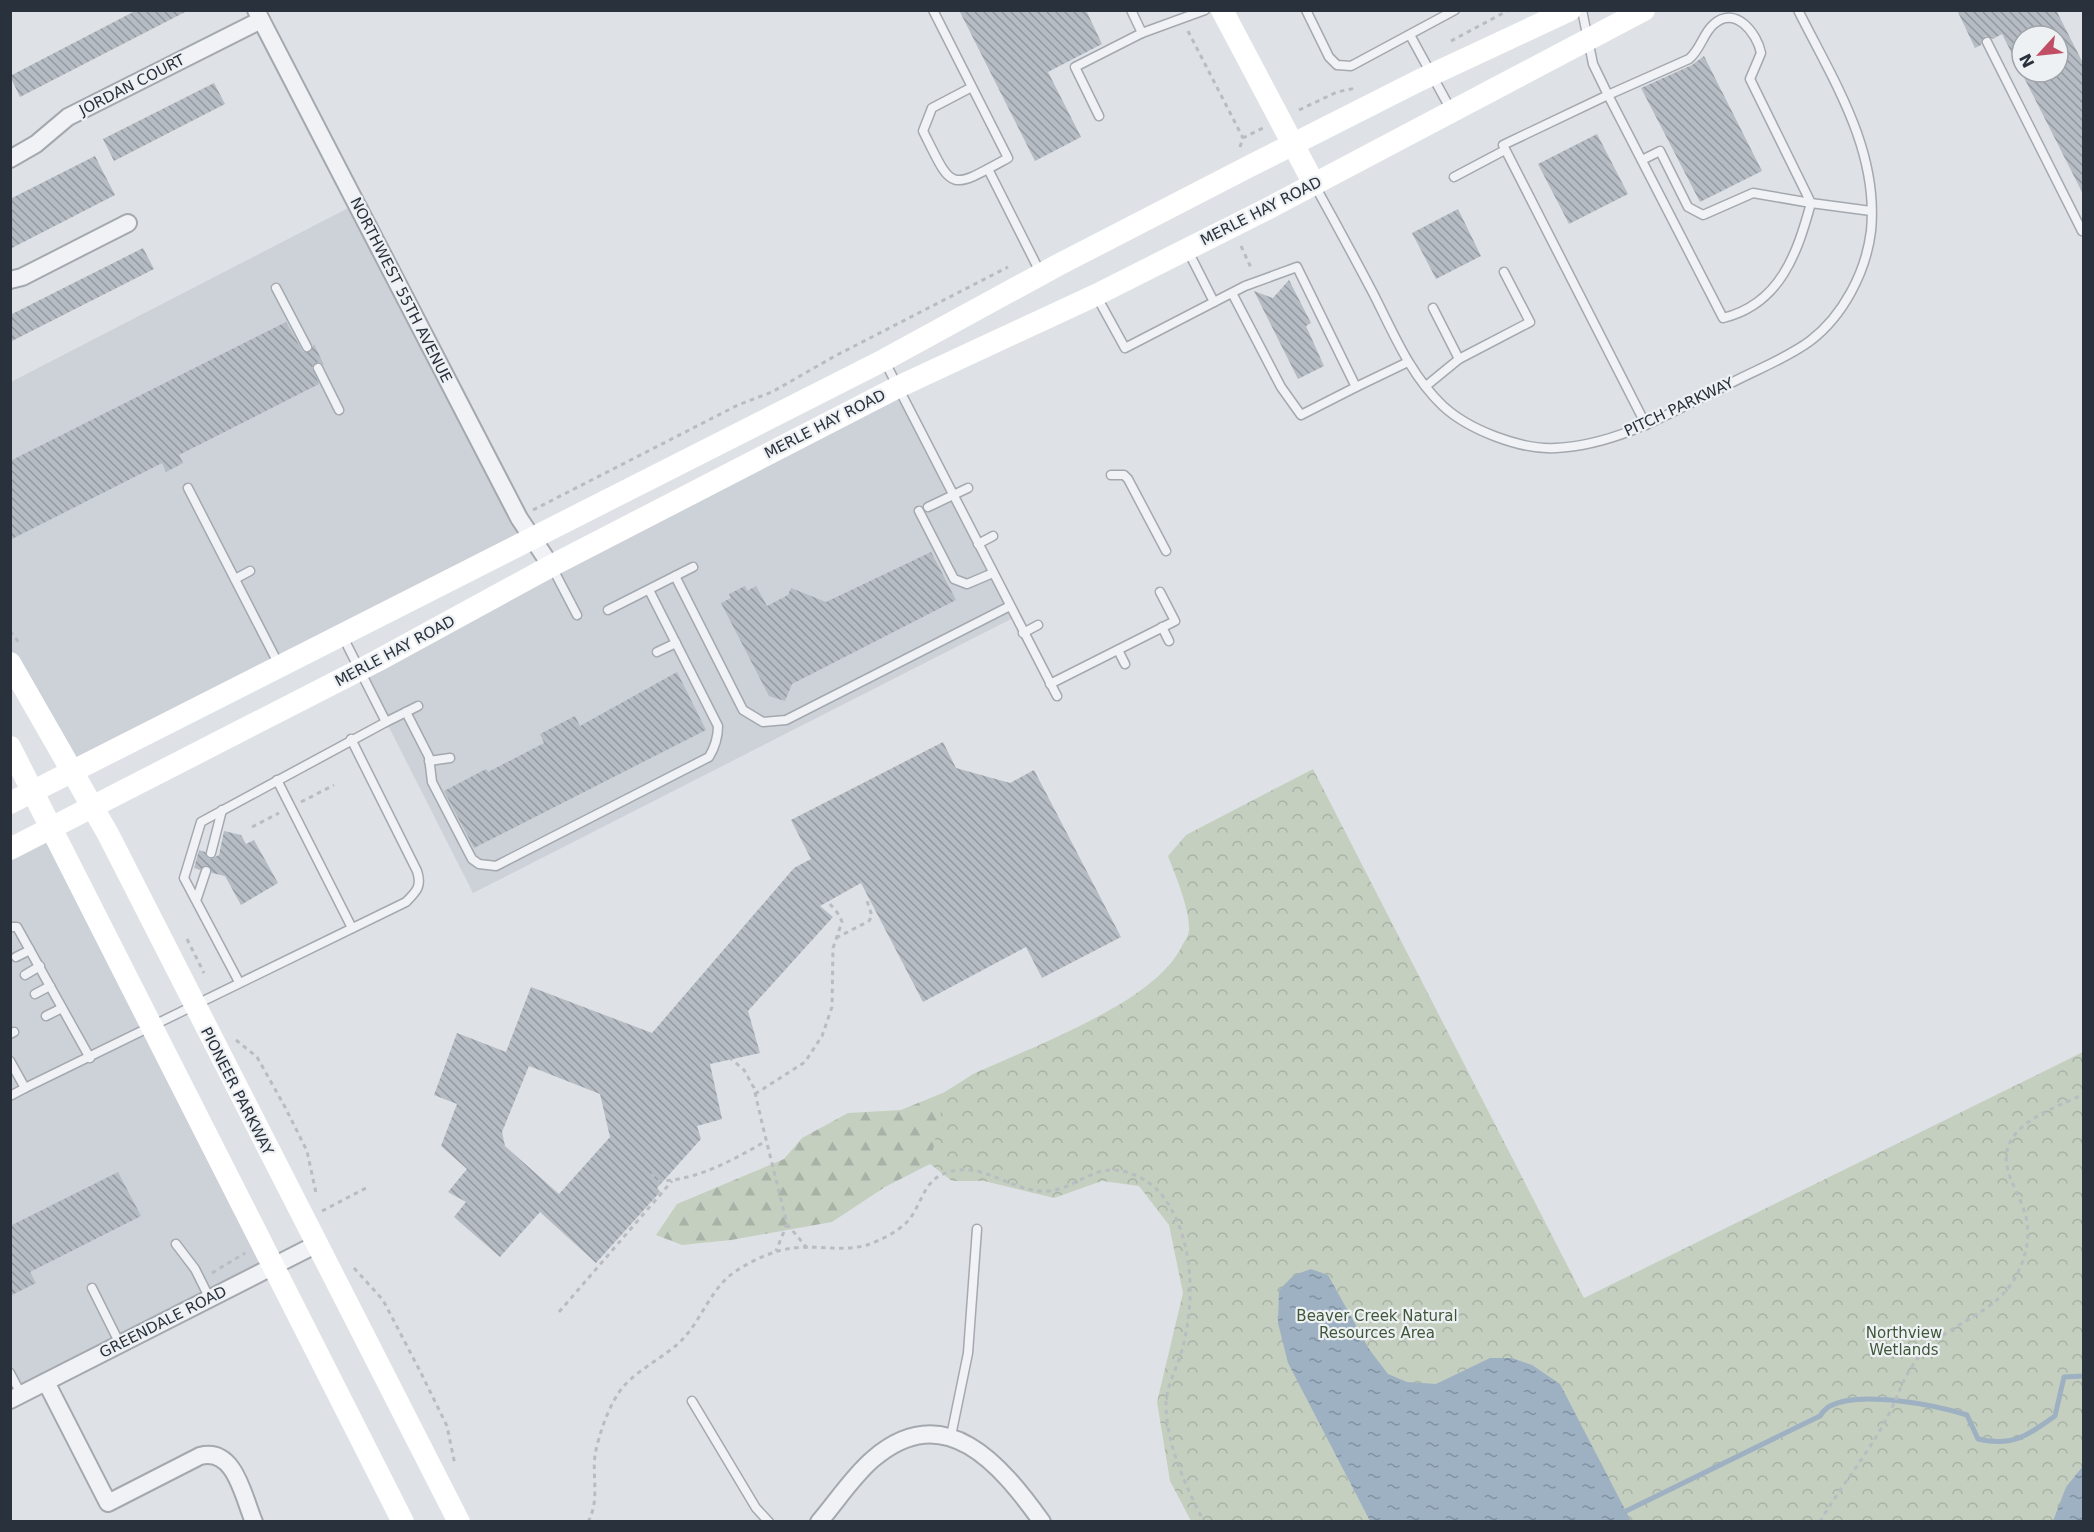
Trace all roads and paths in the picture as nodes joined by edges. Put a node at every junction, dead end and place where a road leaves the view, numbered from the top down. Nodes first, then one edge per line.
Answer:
1 (933, 10) edge
2 (1131, 10) edge
3 (1206, 10) edge
4 (1222, 10) edge
5 (1306, 10) edge
6 (1455, 10) edge
7 (1509, 10) edge
8 (1570, 10) edge
9 (1582, 10) edge
10 (1644, 10) edge
11 (1798, 10) edge
12 (258, 15) edge
13 (1182, 19) junction
14 (1142, 33) junction
15 (1410, 35) junction
16 (1588, 40) junction
17 (1987, 42) dead end
18 (1427, 65) junction
19 (1364, 85) dead end
20 (972, 87) junction
21 (1608, 95) junction
22 (1453, 113) junction
23 (1100, 116) dead end
24 (1280, 119) junction
25 (1243, 138) junction
26 (1293, 145) junction
27 (1505, 150) junction
28 (1234, 151) dead end
29 (10, 159) edge
30 (1641, 160) junction
31 (988, 169) junction
32 (1454, 177) dead end
33 (1314, 184) junction
34 (1811, 202) junction
35 (1871, 211) junction
36 (2080, 217) edge
37 (128, 223) dead end
38 (2082, 231) edge
39 (1187, 249) junction
40 (1036, 265) junction
41 (1504, 273) dead end
42 (10, 280) edge
43 (276, 288) dead end
44 (1232, 293) junction
45 (1096, 295) junction
46 (1214, 302) junction
47 (1433, 308) dead end
48 (307, 347) dead end
49 (1459, 359) junction
50 (884, 360) junction
51 (1408, 362) junction
52 (318, 368) dead end
53 (1426, 386) junction
54 (898, 387) junction
55 (1356, 387) junction
56 (339, 410) dead end
57 (1646, 425) junction
58 (1111, 475) dead end
59 (188, 488) dead end
60 (968, 488) dead end
61 (952, 494) junction
62 (928, 507) dead end
63 (919, 511) dead end
64 (519, 518) junction
65 (993, 536) dead end
66 (532, 540) junction
67 (978, 544) junction
68 (1166, 551) dead end
69 (551, 566) junction
70 (693, 567) dead end
71 (250, 571) dead end
72 (993, 573) junction
73 (675, 576) junction
74 (235, 579) junction
75 (649, 590) junction
76 (1160, 592) dead end
77 (1010, 606) junction
78 (608, 610) dead end
79 (577, 615) dead end
80 (1038, 625) dead end
81 (1162, 627) junction
82 (1023, 633) junction
83 (342, 635) junction
84 (1169, 641) dead end
85 (676, 643) junction
86 (1118, 650) junction
87 (657, 652) dead end
88 (10, 663) edge
89 (1125, 664) dead end
90 (279, 665) junction
91 (360, 670) junction
92 (1050, 684) junction
93 (1057, 696) dead end
94 (418, 706) dead end
95 (406, 712) junction
96 (386, 722) junction
97 (351, 739) junction
98 (10, 747) edge
99 (450, 758) dead end
100 (429, 761) junction
101 (74, 771) junction
102 (277, 780) junction
103 (34, 790) junction
104 (10, 803) edge
105 (93, 808) junction
106 (222, 810) junction
107 (53, 828) junction
108 (10, 849) edge
109 (212, 853) dead end
110 (206, 871) dead end
111 (806, 882) dead end
112 (196, 898) junction
113 (866, 898) dead end
114 (10, 927) edge
115 (352, 928) junction
116 (185, 937) dead end
117 (835, 939) junction
118 (30, 950) junction
119 (16, 957) dead end
120 (40, 966) junction
121 (25, 975) dead end
122 (239, 982) junction
123 (50, 986) junction
124 (35, 994) dead end
125 (202, 1002) junction
126 (62, 1008) junction
127 (46, 1016) dead end
128 (154, 1026) junction
129 (234, 1039) dead end
130 (729, 1057) dead end
131 (90, 1058) junction
132 (10, 1061) edge
133 (25, 1088) junction
134 (755, 1094) junction
135 (2084, 1094) edge
136 (10, 1096) edge
137 (766, 1141) junction
138 (651, 1174) dead end
139 (672, 1181) junction
140 (366, 1188) dead end
141 (317, 1199) dead end
142 (320, 1205) dead end
143 (787, 1224) junction
144 (977, 1229) dead end
145 (176, 1244) dead end
146 (315, 1245) junction
147 (808, 1248) junction
148 (776, 1251) junction
149 (246, 1252) dead end
150 (348, 1259) dead end
151 (275, 1265) junction
152 (200, 1279) junction
153 (92, 1288) dead end
154 (210, 1299) junction
155 (559, 1312) dead end
156 (120, 1344) junction
157 (10, 1373) edge
158 (46, 1382) junction
159 (16, 1397) edge
160 (692, 1401) dead end
161 (951, 1437) junction
162 (457, 1469) dead end
163 (254, 1521) edge
164 (403, 1521) edge
165 (459, 1521) edge
166 (588, 1521) edge
167 (769, 1521) edge
168 (819, 1521) edge
169 (1042, 1521) edge
170 (1204, 1521) edge
171 (1820, 1521) edge

1 - 20 lane
2 - 14 lane
3 - 13 lane
4 - 24 main road
5 - 15 lane
6 - 15 lane
7 - 18 path
8 - 18 main road, MERLE HAY ROAD
9 - 16 lane
10 - 16 main road, MERLE HAY ROAD
11 - 35 lane, PITCH PARKWAY
12 - 29 street, JORDAN COURT
12 - 64 street, NORTHWEST 55TH AVENUE
13 - 14 lane
13 - 25 path
14 - 23 lane
15 - 18 lane
16 - 21 lane
16 - 22 main road, MERLE HAY ROAD
17 - 36 lane
18 - 22 lane
18 - 26 main road, MERLE HAY ROAD
19 - 24 path
20 - 31 lane
20 - 31 lane
21 - 27 lane
21 - 30 lane
21 - 34 lane
22 - 33 main road, MERLE HAY ROAD
24 - 25 path
24 - 26 main road
25 - 28 path
26 - 33 main road
26 - 40 main road, MERLE HAY ROAD
27 - 32 lane
27 - 57 lane
30 - 34 lane
30 - 34 lane
31 - 40 lane
33 - 39 main road, MERLE HAY ROAD
33 - 51 lane, PITCH PARKWAY
34 - 35 lane
35 - 57 lane, PITCH PARKWAY
36 - 38 lane
37 - 42 street
39 - 45 main road, MERLE HAY ROAD
39 - 46 lane
40 - 50 main road, MERLE HAY ROAD
40 - 64 path
41 - 49 lane
43 - 48 lane
44 - 46 lane
44 - 55 lane
44 - 55 lane
45 - 46 lane
45 - 54 main road, MERLE HAY ROAD
47 - 49 lane
49 - 53 lane
50 - 54 lane
50 - 66 main road, MERLE HAY ROAD
51 - 53 lane, PITCH PARKWAY
51 - 55 lane
52 - 56 lane
53 - 57 lane, PITCH PARKWAY
54 - 61 lane
54 - 69 main road, MERLE HAY ROAD
58 - 68 lane
59 - 74 lane
60 - 61 lane
61 - 62 lane
61 - 67 lane
63 - 72 lane
64 - 66 street, NORTHWEST 55TH AVENUE
65 - 67 lane
66 - 69 street, NORTHWEST 55TH AVENUE
66 - 83 main road, MERLE HAY ROAD
67 - 72 lane
69 - 79 lane
69 - 91 main road, MERLE HAY ROAD
70 - 73 lane
71 - 74 lane
72 - 77 lane
73 - 75 lane
73 - 77 lane
74 - 90 lane
75 - 78 lane
75 - 85 lane
76 - 81 lane
77 - 82 lane
80 - 82 lane
81 - 84 lane
81 - 86 lane
82 - 92 lane
83 - 90 main road, MERLE HAY ROAD
83 - 91 lane
85 - 87 lane
85 - 100 lane
86 - 89 lane
86 - 92 lane
88 - 101 main road, PIONEER PARKWAY
90 - 101 main road, MERLE HAY ROAD
91 - 96 lane
91 - 105 main road, MERLE HAY ROAD
92 - 93 lane
94 - 95 lane
95 - 96 lane
95 - 100 lane
96 - 97 lane
97 - 102 lane
97 - 115 lane
98 - 103 main road
99 - 100 lane
101 - 103 main road, MERLE HAY ROAD
101 - 105 main road, PIONEER PARKWAY
102 - 106 lane
102 - 115 lane
103 - 104 main road, MERLE HAY ROAD
103 - 107 main road
105 - 107 main road, MERLE HAY ROAD
105 - 125 main road, PIONEER PARKWAY
106 - 109 lane
106 - 112 lane
107 - 108 main road, MERLE HAY ROAD
107 - 128 main road
110 - 112 lane
111 - 117 path
112 - 122 lane
113 - 117 path
114 - 118 lane
115 - 122 lane
116 - 125 path
117 - 134 path
118 - 119 lane
118 - 120 lane
120 - 121 lane
120 - 123 lane
122 - 125 lane
123 - 124 lane
123 - 126 lane
125 - 128 lane
125 - 146 main road, PIONEER PARKWAY
126 - 127 lane
126 - 131 lane
128 - 131 lane
128 - 151 main road
129 - 141 path
130 - 134 path
131 - 133 lane
132 - 133 lane
133 - 136 lane
134 - 137 path
135 - 171 path
137 - 139 path
137 - 143 path
138 - 139 path
139 - 155 path
140 - 142 path
143 - 147 path
143 - 148 path
144 - 161 lane
145 - 152 lane
146 - 151 street, GREENDALE ROAD
146 - 165 main road, PIONEER PARKWAY
147 - 148 path
147 - 170 path
148 - 166 path
149 - 152 path
150 - 162 path
151 - 154 street, GREENDALE ROAD
151 - 164 main road
152 - 154 lane
153 - 156 lane
154 - 156 street, GREENDALE ROAD
156 - 158 street, GREENDALE ROAD
157 - 159 lane
158 - 159 street, GREENDALE ROAD
158 - 163 street
160 - 167 lane
161 - 168 street
161 - 169 street

